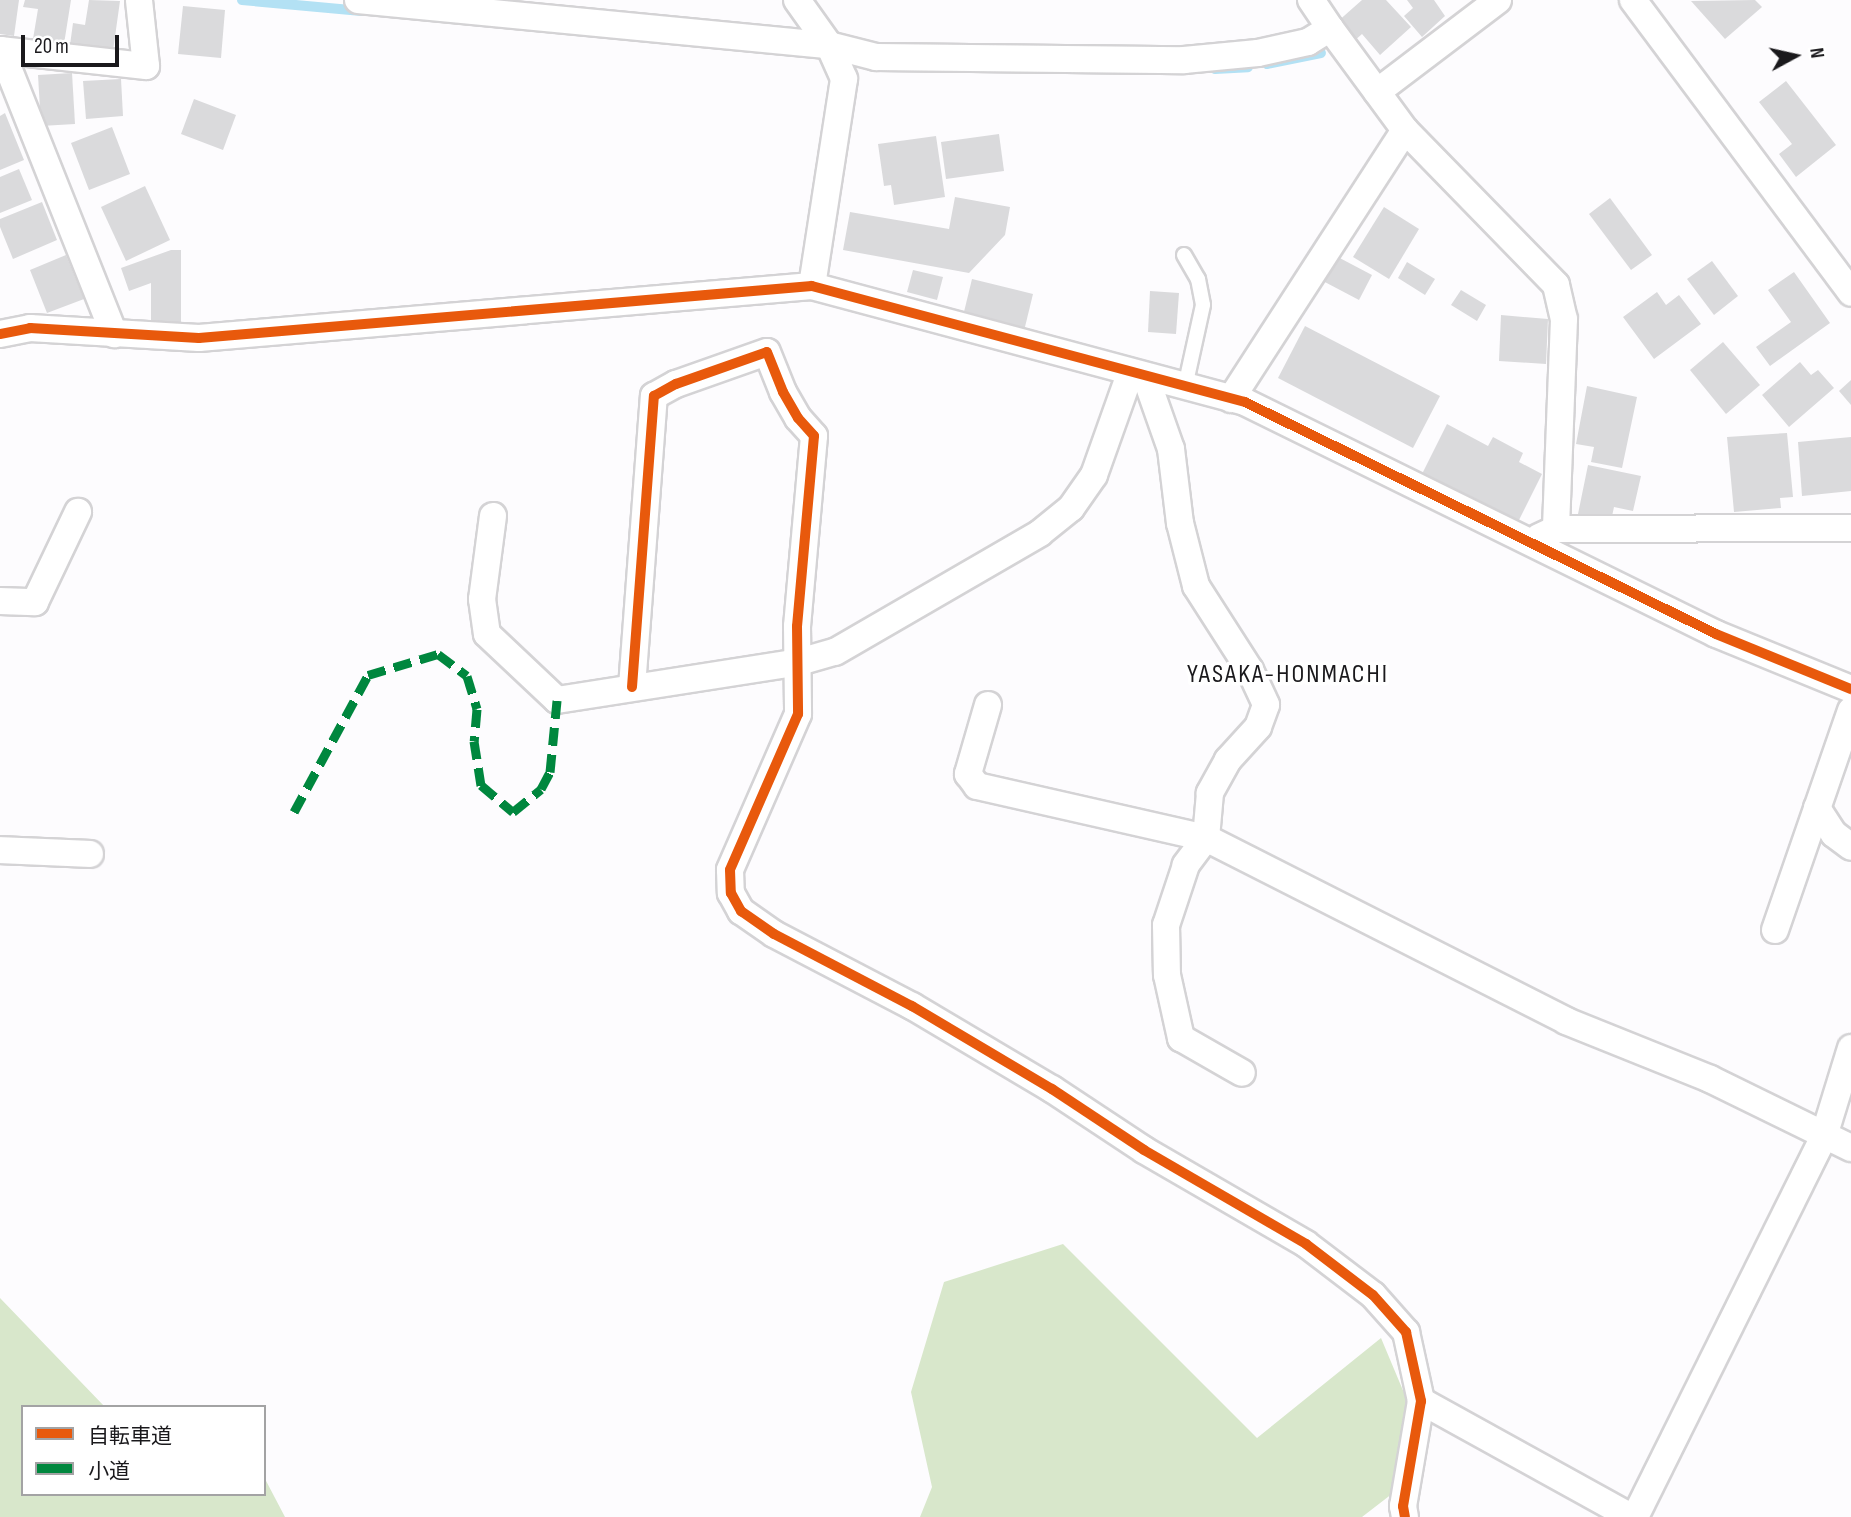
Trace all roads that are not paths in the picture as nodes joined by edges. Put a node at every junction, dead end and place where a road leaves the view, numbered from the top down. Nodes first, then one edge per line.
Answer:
1 (139, 0) edge
2 (358, 0) edge
3 (797, 0) edge
4 (1311, 0) edge
5 (1498, 0) edge
6 (1633, 0) edge
7 (1330, 28) junction
8 (829, 45) junction
9 (0, 50) edge
10 (1377, 92) junction
11 (1405, 130) junction
12 (1184, 255) dead end
13 (812, 286) junction
14 (1851, 293) edge
15 (0, 334) edge
16 (114, 334) junction
17 (1138, 376) junction
18 (1185, 387) junction
19 (1231, 399) junction
20 (78, 512) dead end
21 (493, 516) dead end
22 (1851, 528) edge
23 (1556, 529) junction
24 (1530, 541) junction
25 (0, 601) edge
26 (799, 662) junction
27 (632, 687) junction
28 (1851, 690) edge
29 (988, 705) dead end
30 (1851, 711) edge
31 (1818, 808) junction
32 (1206, 838) junction
33 (1851, 847) edge
34 (0, 850) edge
35 (90, 854) dead end
36 (1776, 930) dead end
37 (1851, 1048) edge
38 (1242, 1073) dead end
39 (1824, 1136) junction
40 (1851, 1149) edge
41 (1422, 1401) junction
42 (1405, 1517) edge
43 (1633, 1517) edge

1 - 9 street
2 - 8 street
3 - 8 street
4 - 7 street
5 - 10 street
6 - 14 street
7 - 8 street
7 - 10 street
8 - 13 street
9 - 16 street
10 - 11 street
11 - 19 street
11 - 23 street
12 - 18 lane
13 - 16 street
13 - 17 street
15 - 16 street
17 - 18 street
17 - 26 street
17 - 32 street
18 - 19 street
19 - 24 street
20 - 25 street
21 - 27 street
22 - 23 street
23 - 24 street
24 - 28 street
26 - 27 street
26 - 27 street
26 - 41 street
29 - 32 street
30 - 31 street
31 - 33 street
31 - 36 street
32 - 38 street
32 - 39 street
34 - 35 street
37 - 39 street
39 - 40 street
39 - 43 street
41 - 42 street
41 - 43 street

